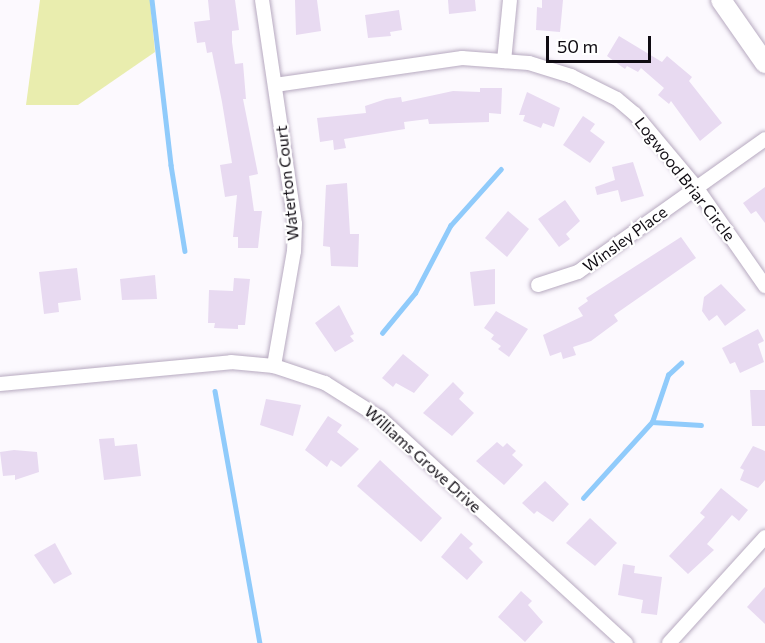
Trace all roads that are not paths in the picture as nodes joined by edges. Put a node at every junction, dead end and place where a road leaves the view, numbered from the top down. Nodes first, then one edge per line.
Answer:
1 (262, 0) edge
2 (510, 0) edge
3 (721, 0) edge
4 (504, 61) junction
5 (765, 63) edge
6 (275, 85) junction
7 (765, 139) edge
8 (696, 187) junction
9 (538, 285) dead end
10 (765, 286) edge
11 (274, 366) junction
12 (0, 384) edge
13 (765, 537) edge
14 (626, 643) edge
15 (669, 643) edge

1 - 6 street, Waterton Court
2 - 4 street
3 - 5 street
4 - 6 street, Logwood Briar Circle
4 - 8 street, Logwood Briar Circle
6 - 11 street, Waterton Court
7 - 8 street, Winsley Place
8 - 9 street, Winsley Place
8 - 10 street, Logwood Briar Circle
11 - 12 street, Williams Grove Drive
11 - 14 street, Williams Grove Drive
13 - 15 street

